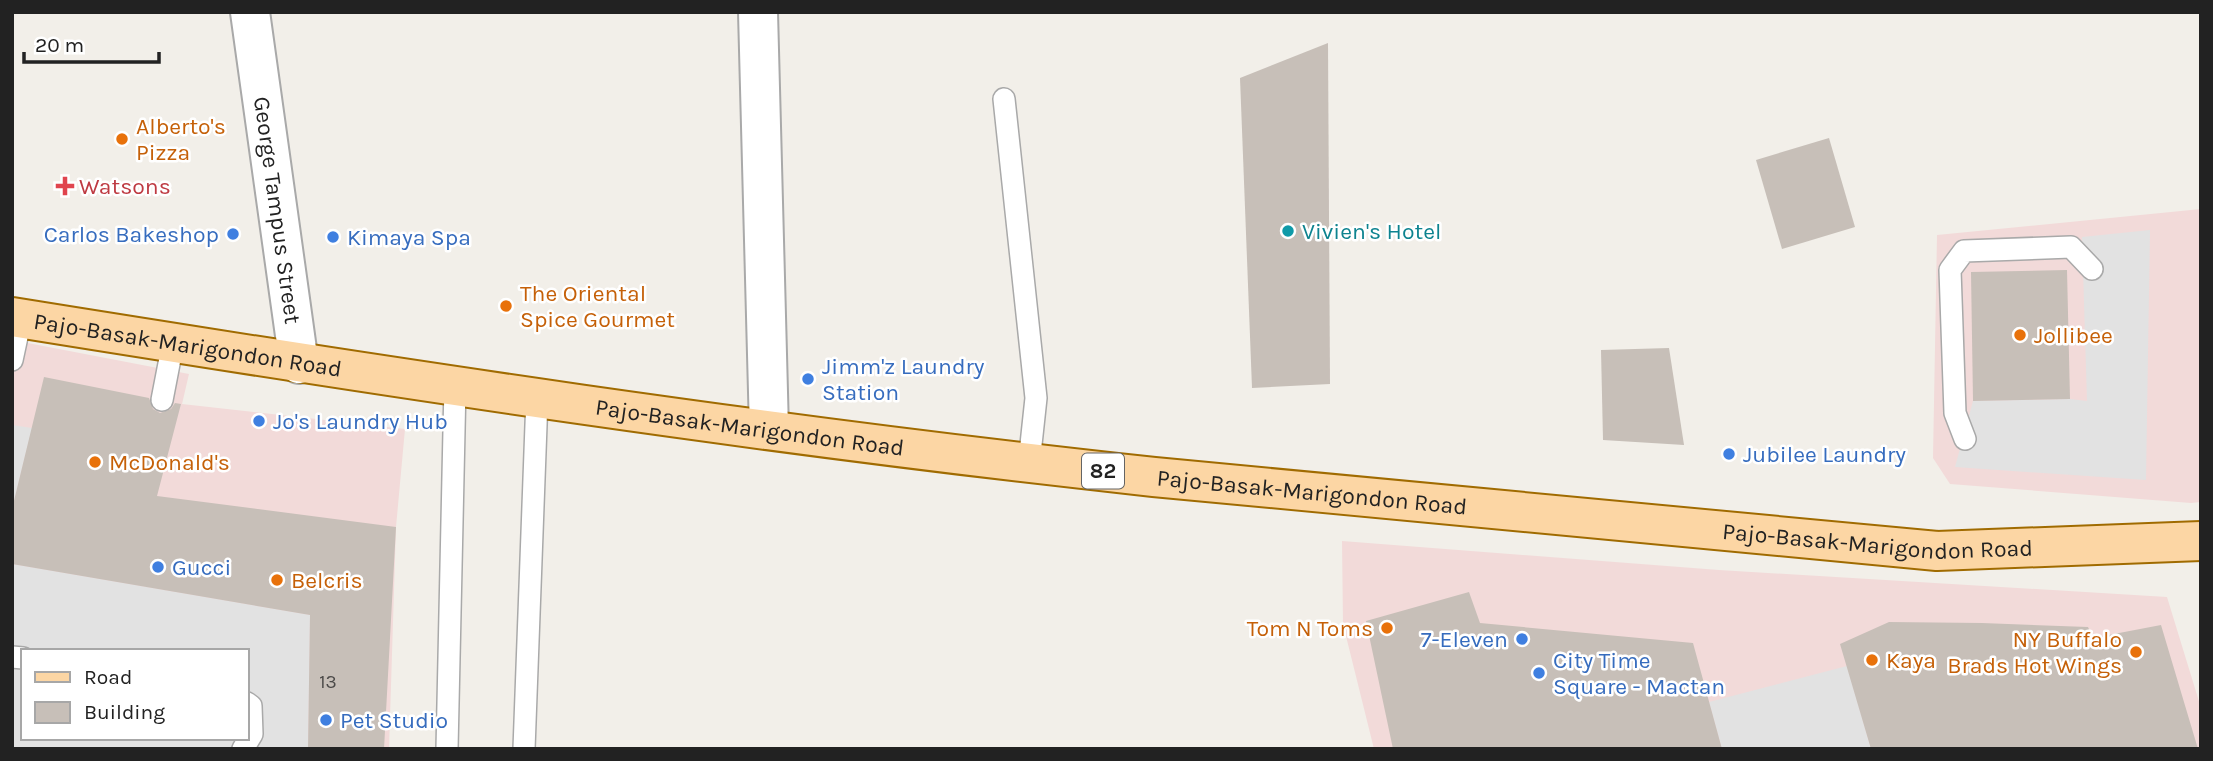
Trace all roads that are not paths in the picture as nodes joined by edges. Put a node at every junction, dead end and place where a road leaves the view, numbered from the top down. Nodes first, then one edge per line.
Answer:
1 (250, 12) edge
2 (758, 12) edge
3 (1004, 99) dead end
4 (2091, 269) dead end
5 (16, 318) edge
6 (173, 343) junction
7 (12, 360) edge
8 (299, 364) junction
9 (455, 385) junction
10 (537, 398) junction
11 (162, 400) dead end
12 (769, 430) junction
13 (1965, 439) dead end
14 (1029, 463) junction
15 (2201, 541) edge
16 (248, 704) edge
17 (243, 749) edge
18 (447, 749) edge
19 (524, 749) edge

1 - 8 street, George Tampus Street
2 - 12 street
3 - 14 lane
4 - 13 lane
5 - 6 main road, Pajo-Basak-Marigondon Road / 82
5 - 7 lane
6 - 8 main road, Pajo-Basak-Marigondon Road / 82
6 - 11 lane
8 - 9 main road, Pajo-Basak-Marigondon Road / 82
9 - 10 main road, Pajo-Basak-Marigondon Road / 82
9 - 18 lane
10 - 12 main road, Pajo-Basak-Marigondon Road / 82
10 - 19 lane
12 - 14 main road, Pajo-Basak-Marigondon Road / 82
14 - 15 main road, Pajo-Basak-Marigondon Road / 82
16 - 17 lane

